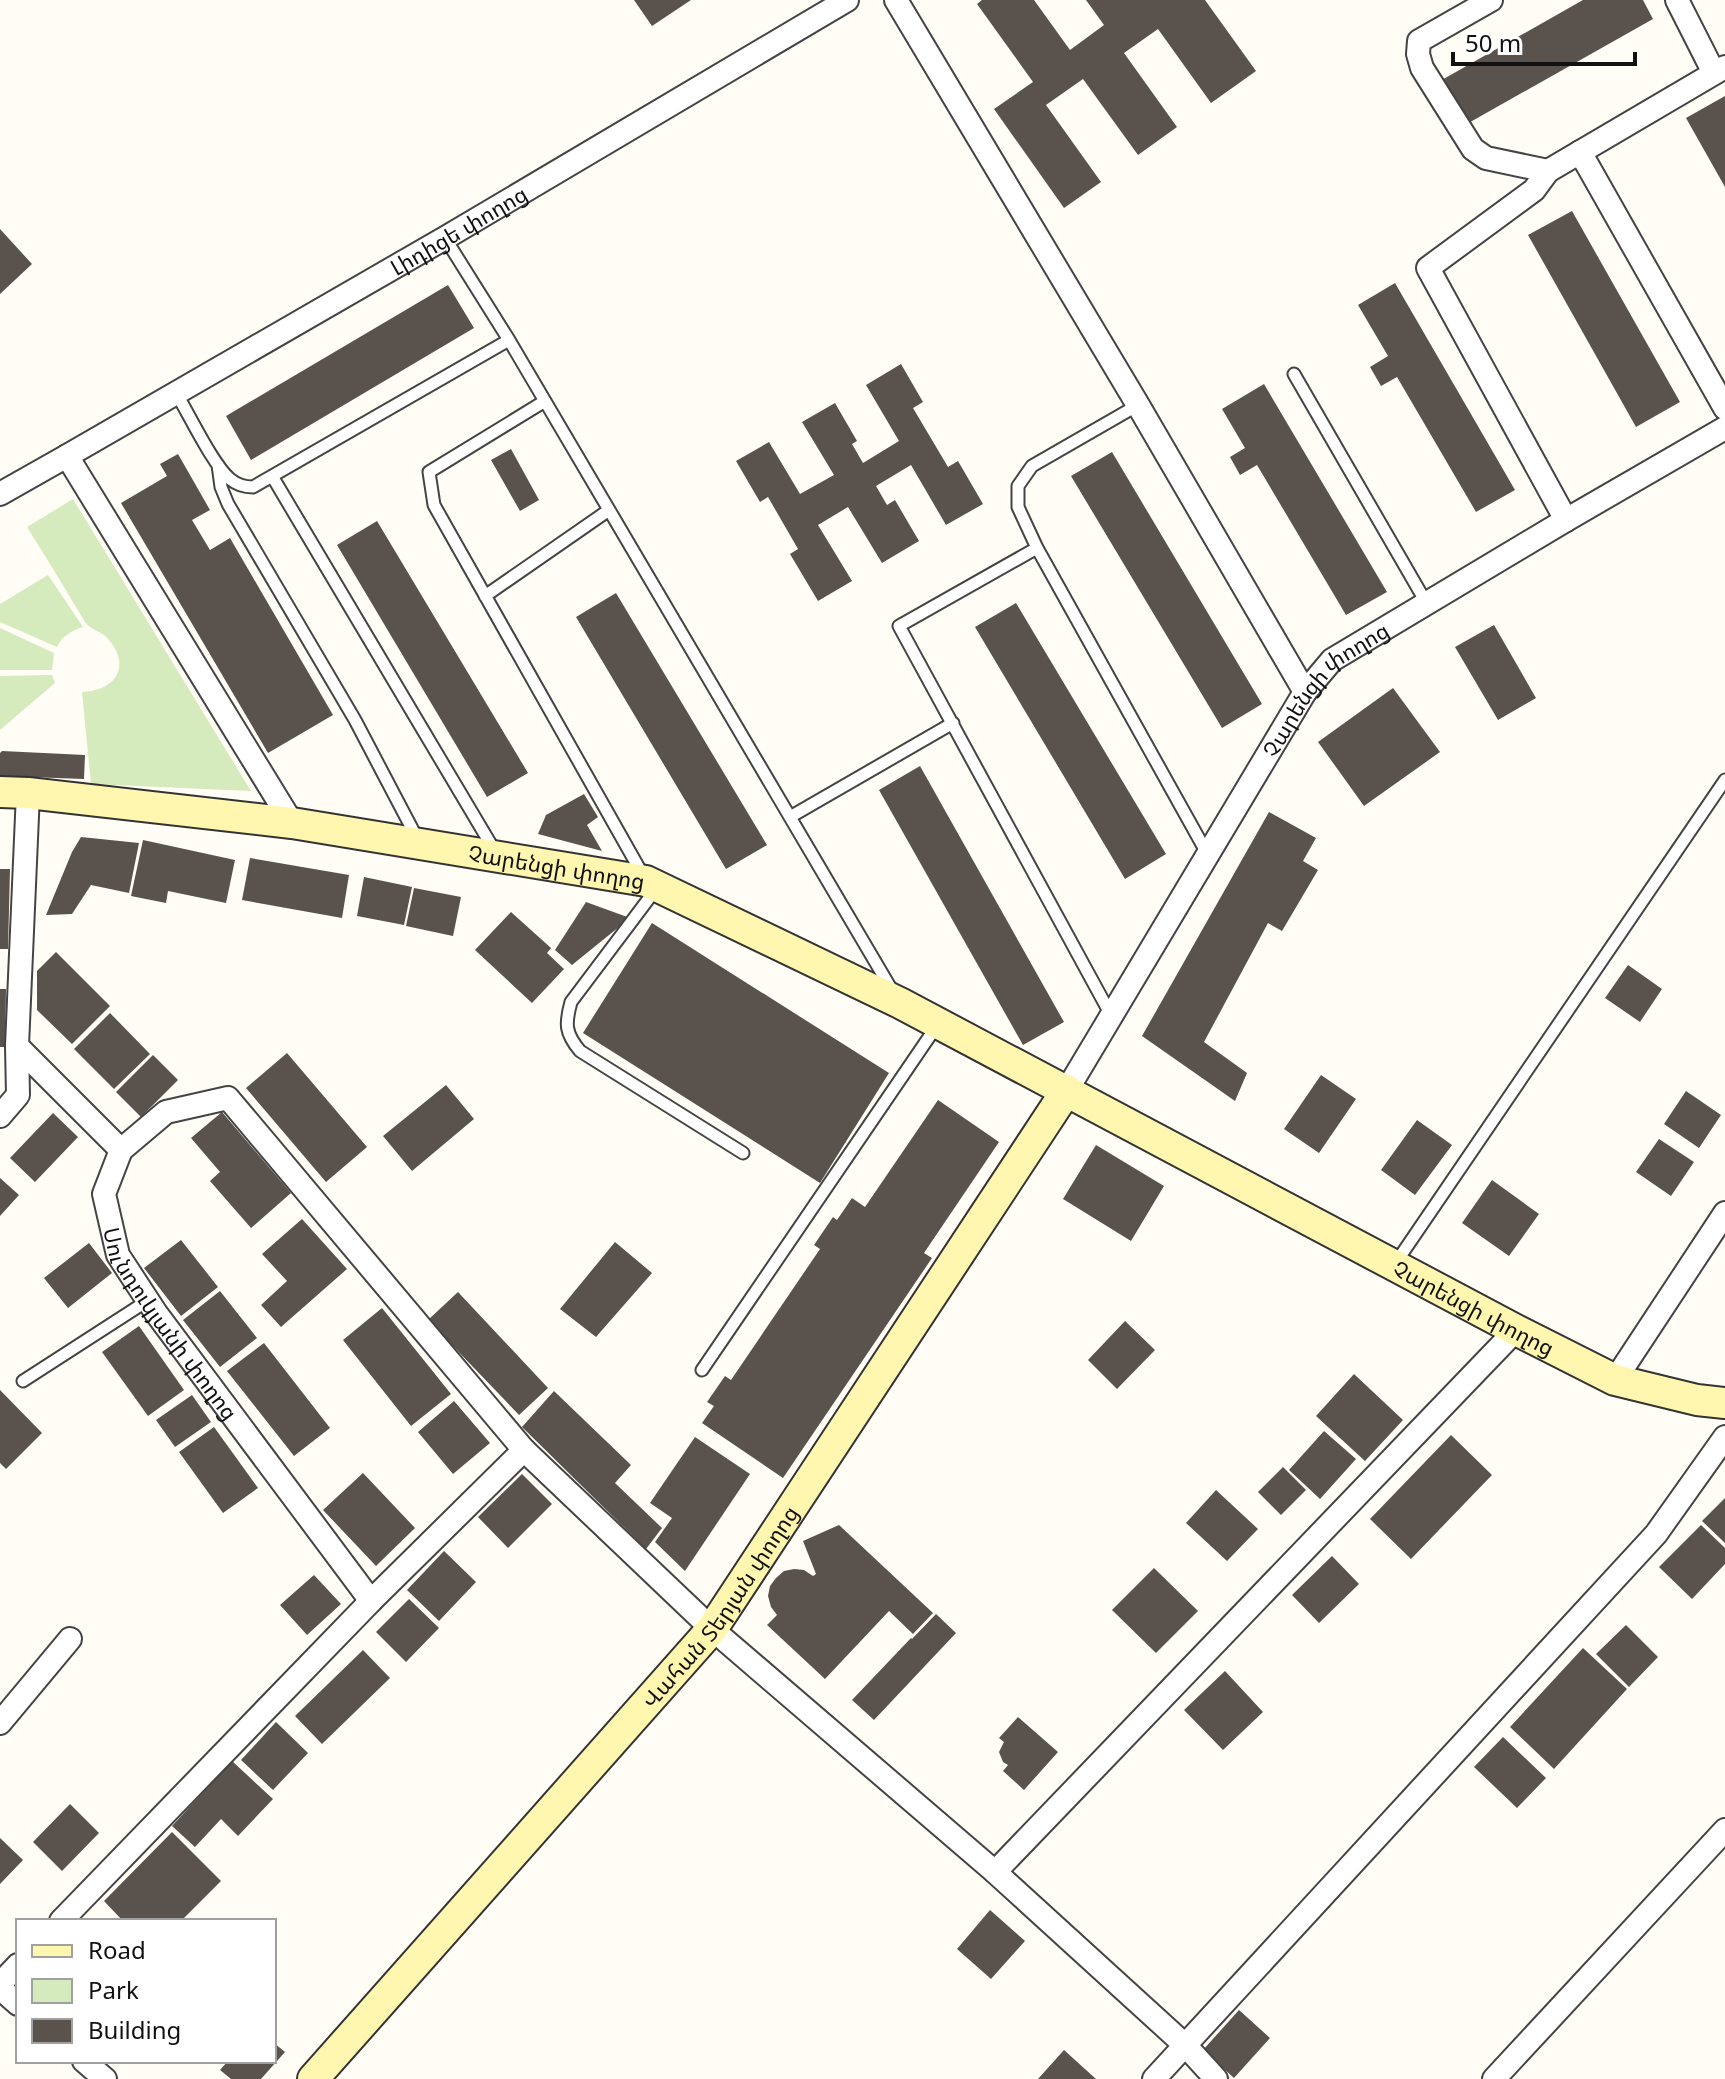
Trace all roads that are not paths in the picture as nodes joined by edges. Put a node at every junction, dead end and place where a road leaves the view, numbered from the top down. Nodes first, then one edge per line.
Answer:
1 (847, 0) edge
2 (896, 0) edge
3 (1491, 0) edge
4 (1677, 0) edge
5 (1720, 70) edge
6 (1580, 152) junction
7 (1548, 171) junction
8 (445, 238) junction
9 (509, 340) junction
10 (1294, 374) dead end
11 (176, 393) junction
12 (545, 401) junction
13 (1138, 405) junction
14 (1725, 408) edge
15 (1725, 428) edge
16 (67, 456) junction
17 (218, 465) junction
18 (272, 476) junction
19 (0, 494) edge
20 (609, 510) junction
21 (1566, 520) junction
22 (1037, 548) junction
23 (485, 596) junction
24 (1427, 604) junction
25 (1305, 692) junction
26 (953, 723) junction
27 (1725, 780) edge
28 (14, 793) edge
29 (790, 817) junction
30 (292, 823) junction
31 (419, 844) junction
32 (1208, 856) junction
33 (499, 857) junction
34 (652, 884) junction
35 (900, 1003) junction
36 (1111, 1015) junction
37 (939, 1023) junction
38 (17, 1046) junction
39 (1067, 1090) junction
40 (0, 1116) edge
41 (121, 1150) junction
42 (743, 1153) dead end
43 (1725, 1213) edge
44 (1395, 1265) junction
45 (147, 1301) junction
46 (1516, 1330) junction
47 (702, 1370) dead end
48 (1615, 1380) junction
49 (23, 1381) dead end
50 (1725, 1403) edge
51 (1725, 1437) edge
52 (524, 1450) junction
53 (371, 1601) junction
54 (712, 1629) junction
55 (70, 1639) dead end
56 (0, 1723) edge
57 (1725, 1830) edge
58 (995, 1872) junction
59 (63, 1919) edge
60 (16, 1967) edge
61 (0, 1986) edge
62 (16, 2002) edge
63 (1186, 2046) junction
64 (86, 2063) edge
65 (105, 2079) edge
66 (313, 2079) edge
67 (1154, 2079) edge
68 (1216, 2079) edge
69 (1494, 2079) edge

1 - 8 street, Լիդիցե փողոց
2 - 13 street
3 - 7 street
4 - 5 street
5 - 6 street
6 - 7 street
6 - 14 street
7 - 21 street
8 - 9 lane
8 - 11 street, Լիդիցե փողոց
9 - 12 lane
9 - 18 lane
10 - 24 lane
11 - 16 street, Լիդիցե փողոց
11 - 17 lane
12 - 20 lane
12 - 23 lane
13 - 22 lane
13 - 25 street
15 - 21 street, Չարենցի փողոց
16 - 19 street, Լիդիցե փողոց
16 - 30 street
17 - 18 lane
17 - 31 lane
18 - 33 lane
20 - 23 lane
20 - 29 lane
21 - 24 street, Չարենցի փողոց
22 - 26 lane
22 - 32 lane
23 - 34 lane
24 - 25 street, Չարենցի փողոց
25 - 32 street, Չարենցի փողոց
26 - 29 lane
26 - 36 lane
27 - 44 lane
28 - 30 main road, Չարենցի փողոց
28 - 38 street
29 - 35 lane
30 - 31 main road, Չարենցի փողոց
31 - 33 main road, Չարենցի փողոց
32 - 36 street, Չարենցի փողոց
33 - 34 main road, Չարենցի փողոց
34 - 35 main road, Չարենցի փողոց
34 - 42 lane
35 - 37 main road, Չարենցի փողոց
36 - 39 street, Չարենցի փողոց
37 - 39 main road, Չարենցի փողոց
37 - 47 lane
38 - 40 street
38 - 41 street
39 - 44 main road, Չարենցի փողոց
39 - 54 main road, Վահան Տերյան փողոց
41 - 45 street, Սունդուկյանի փողոց
41 - 52 street
43 - 48 street
44 - 46 main road, Չարենցի փողոց
45 - 49 lane
45 - 53 street, Սունդուկյանի փողոց
46 - 48 main road, Չարենցի փողոց
46 - 58 street
48 - 50 main road, Չարենցի փողոց
51 - 63 street
52 - 53 street
52 - 54 street
53 - 59 street
54 - 58 street
54 - 66 main road, Վահան Տերյան փողոց
55 - 56 street
57 - 69 street
58 - 63 street
60 - 61 street
61 - 62 street
63 - 67 street
63 - 68 street
64 - 65 street

